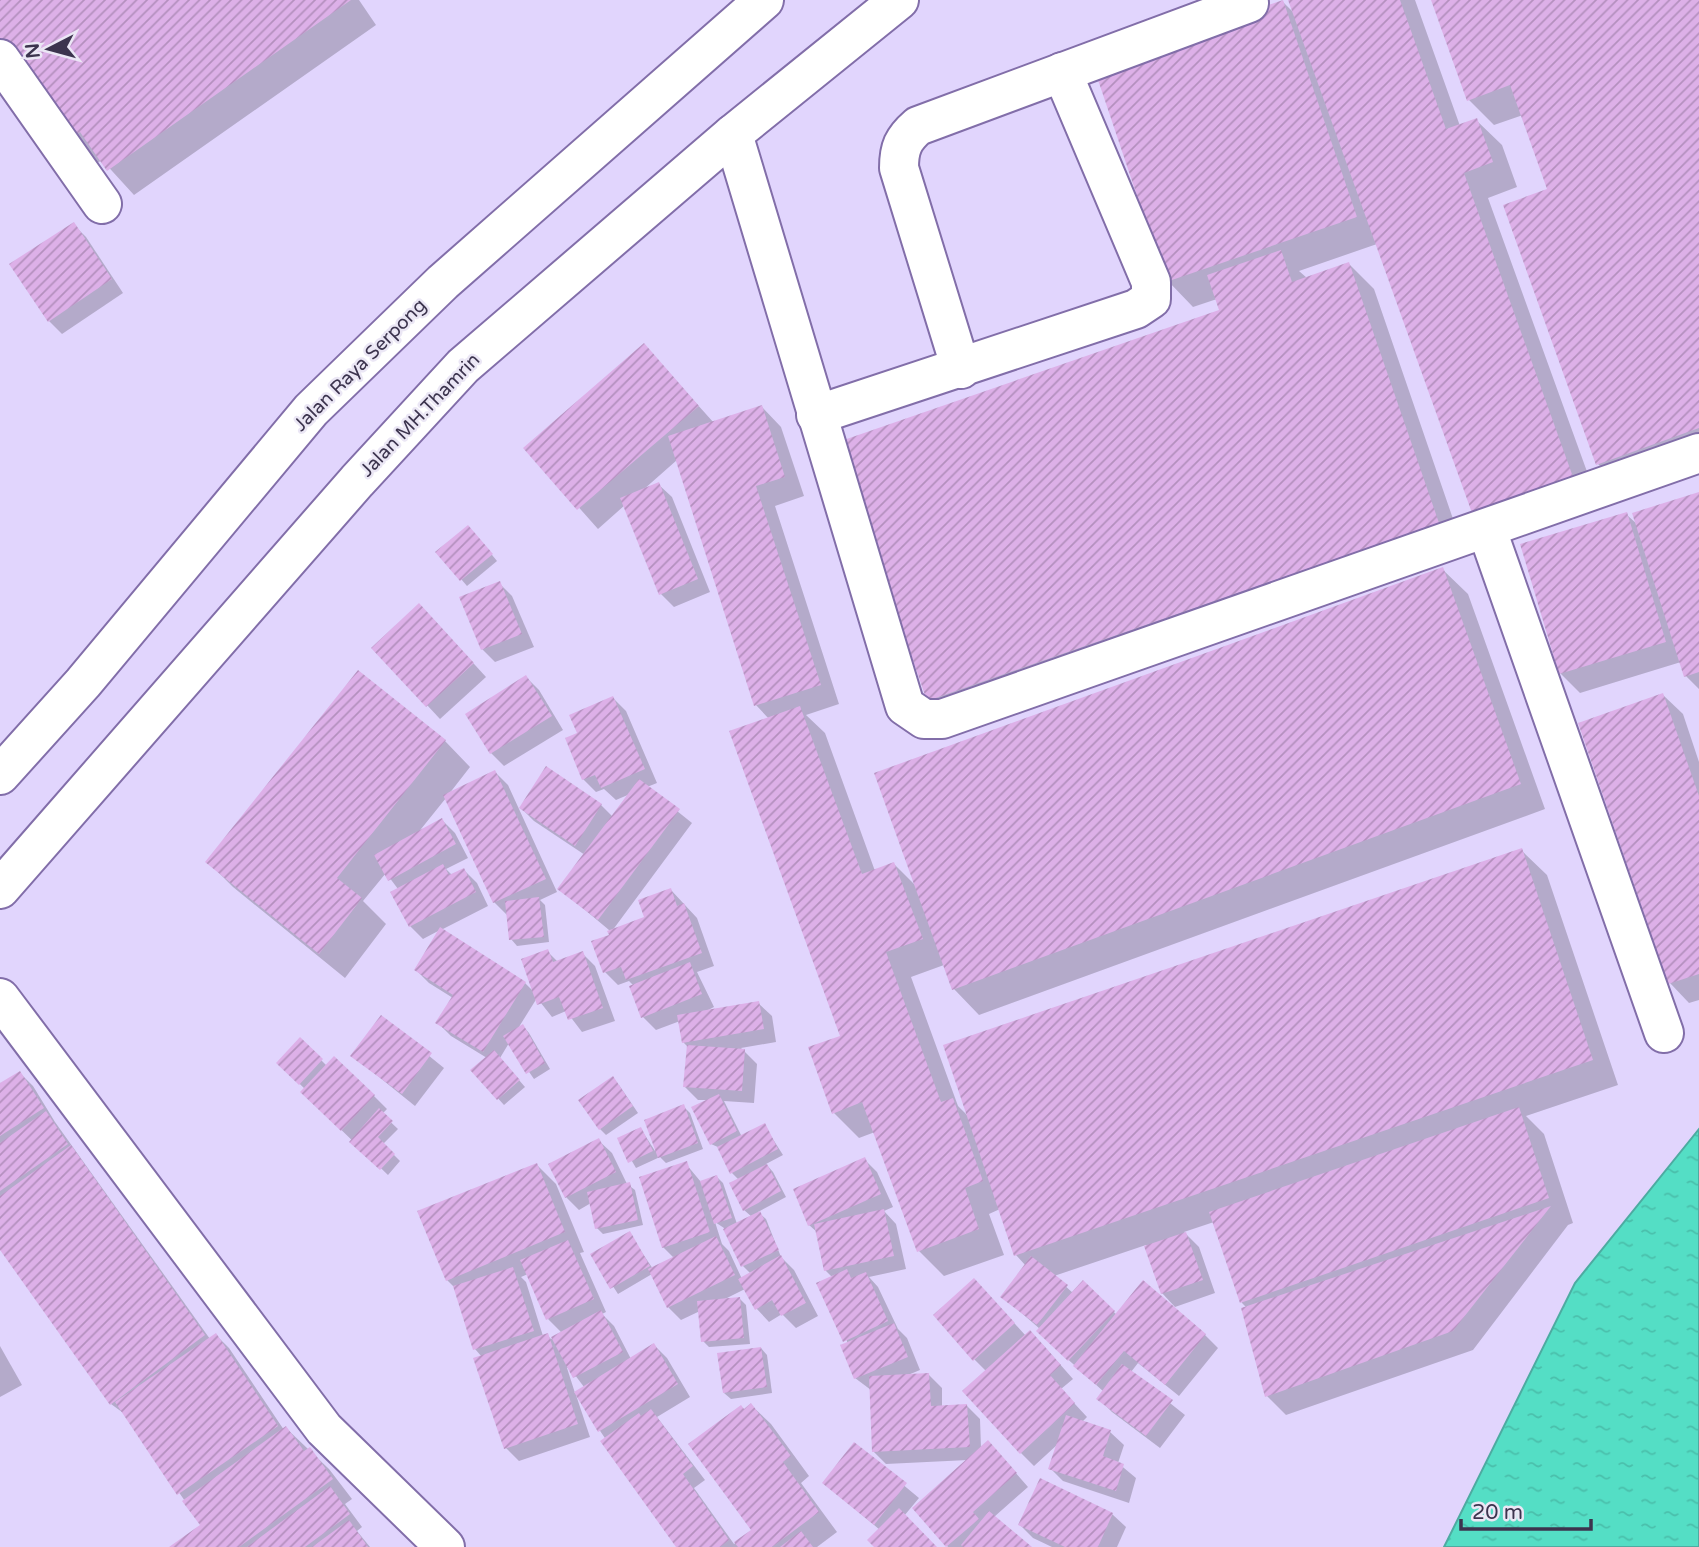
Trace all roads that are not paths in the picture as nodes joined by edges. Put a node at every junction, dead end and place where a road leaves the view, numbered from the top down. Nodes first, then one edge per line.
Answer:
1 (764, 0) edge
2 (899, 0) edge
3 (1248, 0) edge
4 (0, 60) edge
5 (1062, 72) junction
6 (733, 134) junction
7 (102, 204) dead end
8 (961, 369) junction
9 (816, 415) junction
10 (1699, 453) edge
11 (1487, 530) junction
12 (0, 775) edge
13 (0, 889) edge
14 (0, 998) edge
15 (1664, 1033) dead end
16 (445, 1547) edge

1 - 12 main road, Jalan Raya Serpong
2 - 6 main road, Jalan MH.Thamrin
3 - 5 main road
4 - 7 main road
5 - 8 main road
5 - 8 main road
6 - 9 main road
6 - 13 main road, Jalan MH.Thamrin
8 - 9 main road
9 - 11 main road
10 - 11 main road
11 - 15 main road
14 - 16 main road

